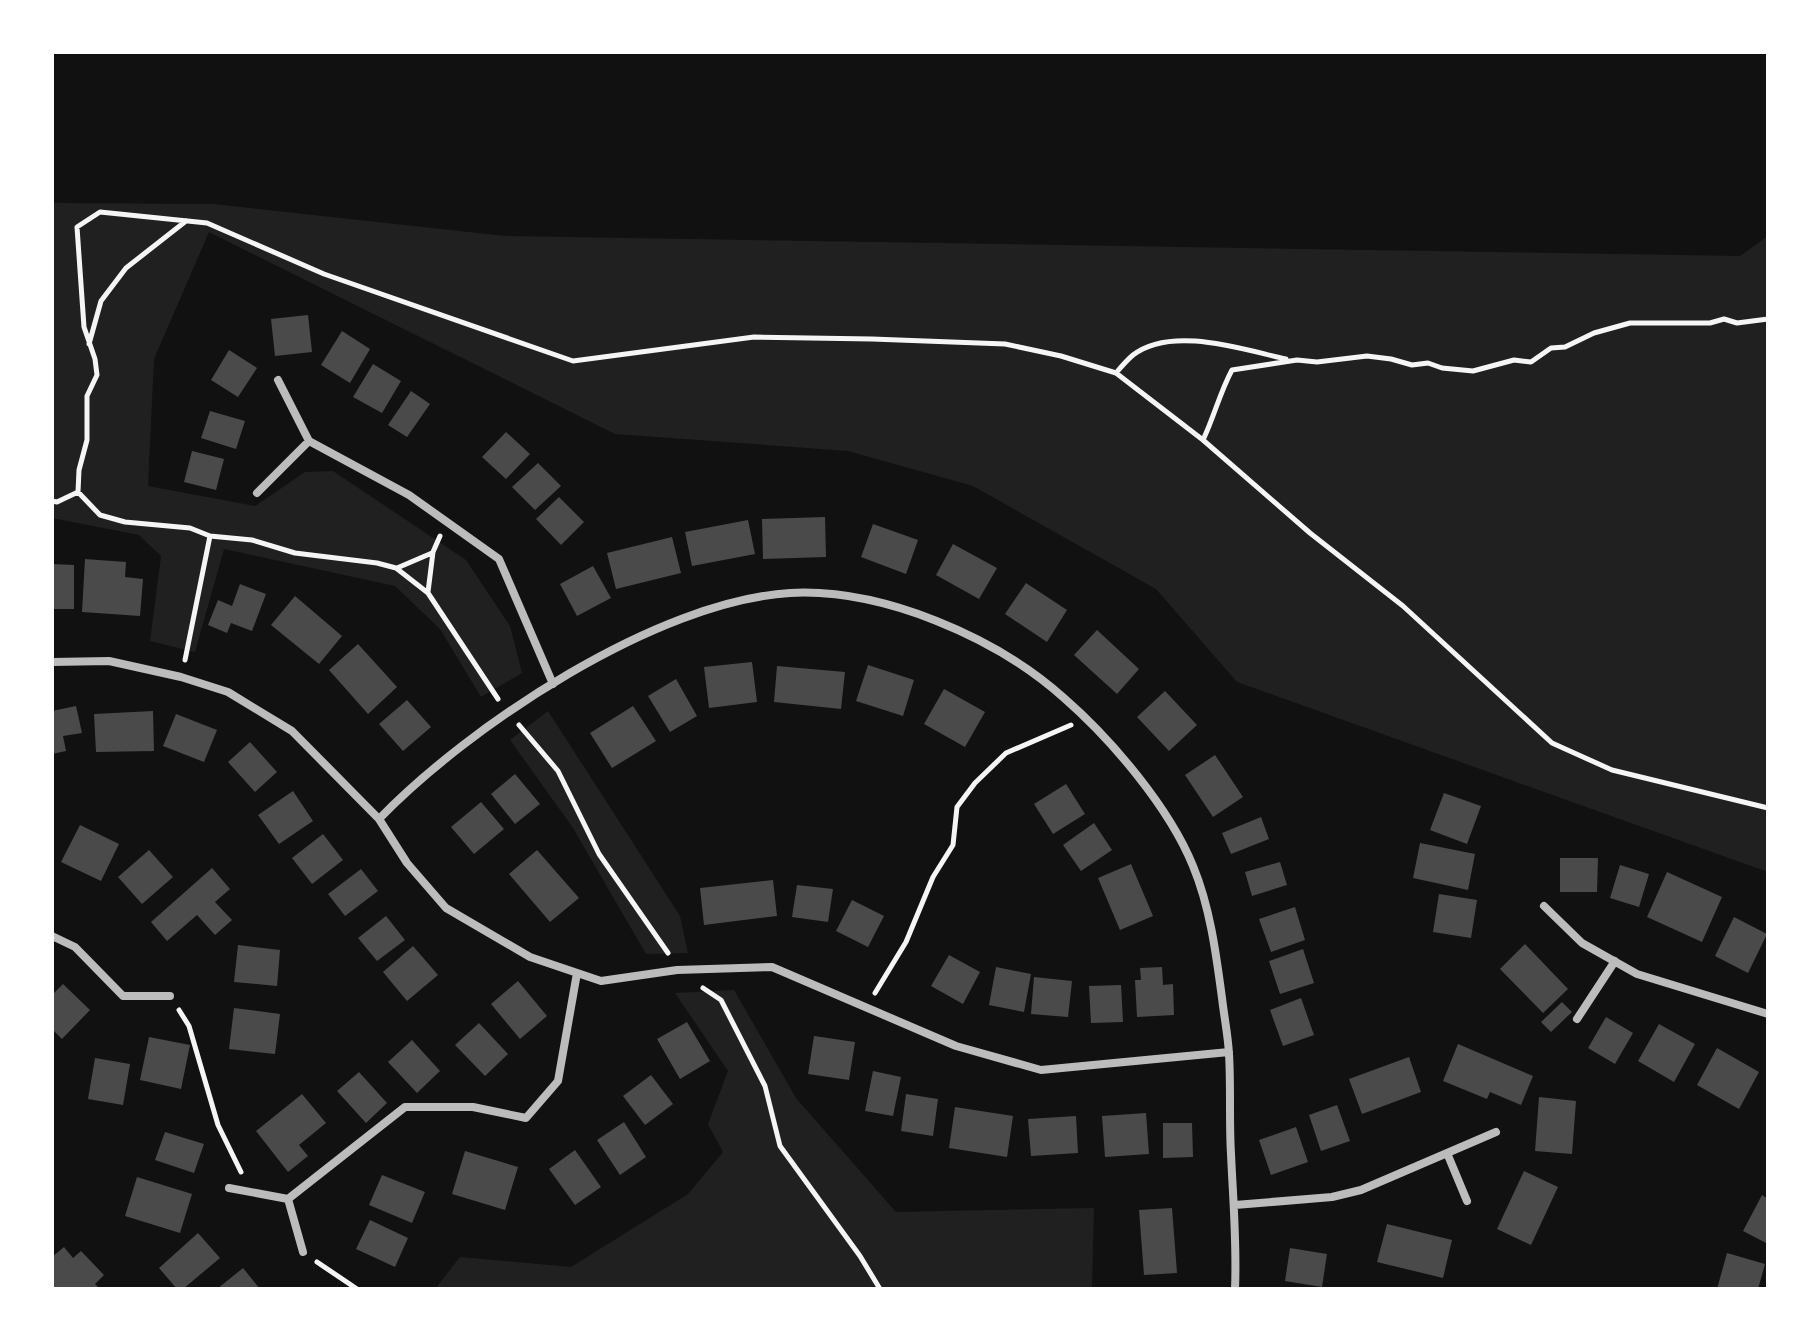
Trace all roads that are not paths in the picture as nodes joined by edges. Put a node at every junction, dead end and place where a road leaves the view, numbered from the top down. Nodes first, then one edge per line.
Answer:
1 (278, 380) dead end
2 (309, 441) junction
3 (257, 493) dead end
4 (52, 662) edge
5 (553, 684) junction
6 (379, 819) junction
7 (1544, 906) dead end
8 (52, 936) edge
9 (1615, 961) junction
10 (577, 973) junction
11 (170, 996) road end
12 (1768, 1014) edge
13 (1577, 1019) dead end
14 (1229, 1052) junction
15 (1496, 1132) dead end
16 (1447, 1153) junction
17 (229, 1188) dead end
18 (288, 1199) junction
19 (1467, 1201) dead end
20 (1235, 1205) junction
21 (303, 1252) road end
22 (1235, 1289) edge

1 - 2 street
2 - 3 street
2 - 5 street
4 - 6 street
5 - 6 street
5 - 14 street
6 - 10 street
7 - 9 street
8 - 11 street
9 - 12 street
9 - 13 street
10 - 14 street
10 - 18 street
14 - 20 street
15 - 16 street
16 - 19 street
16 - 20 street
17 - 18 street
18 - 21 street
20 - 22 street

